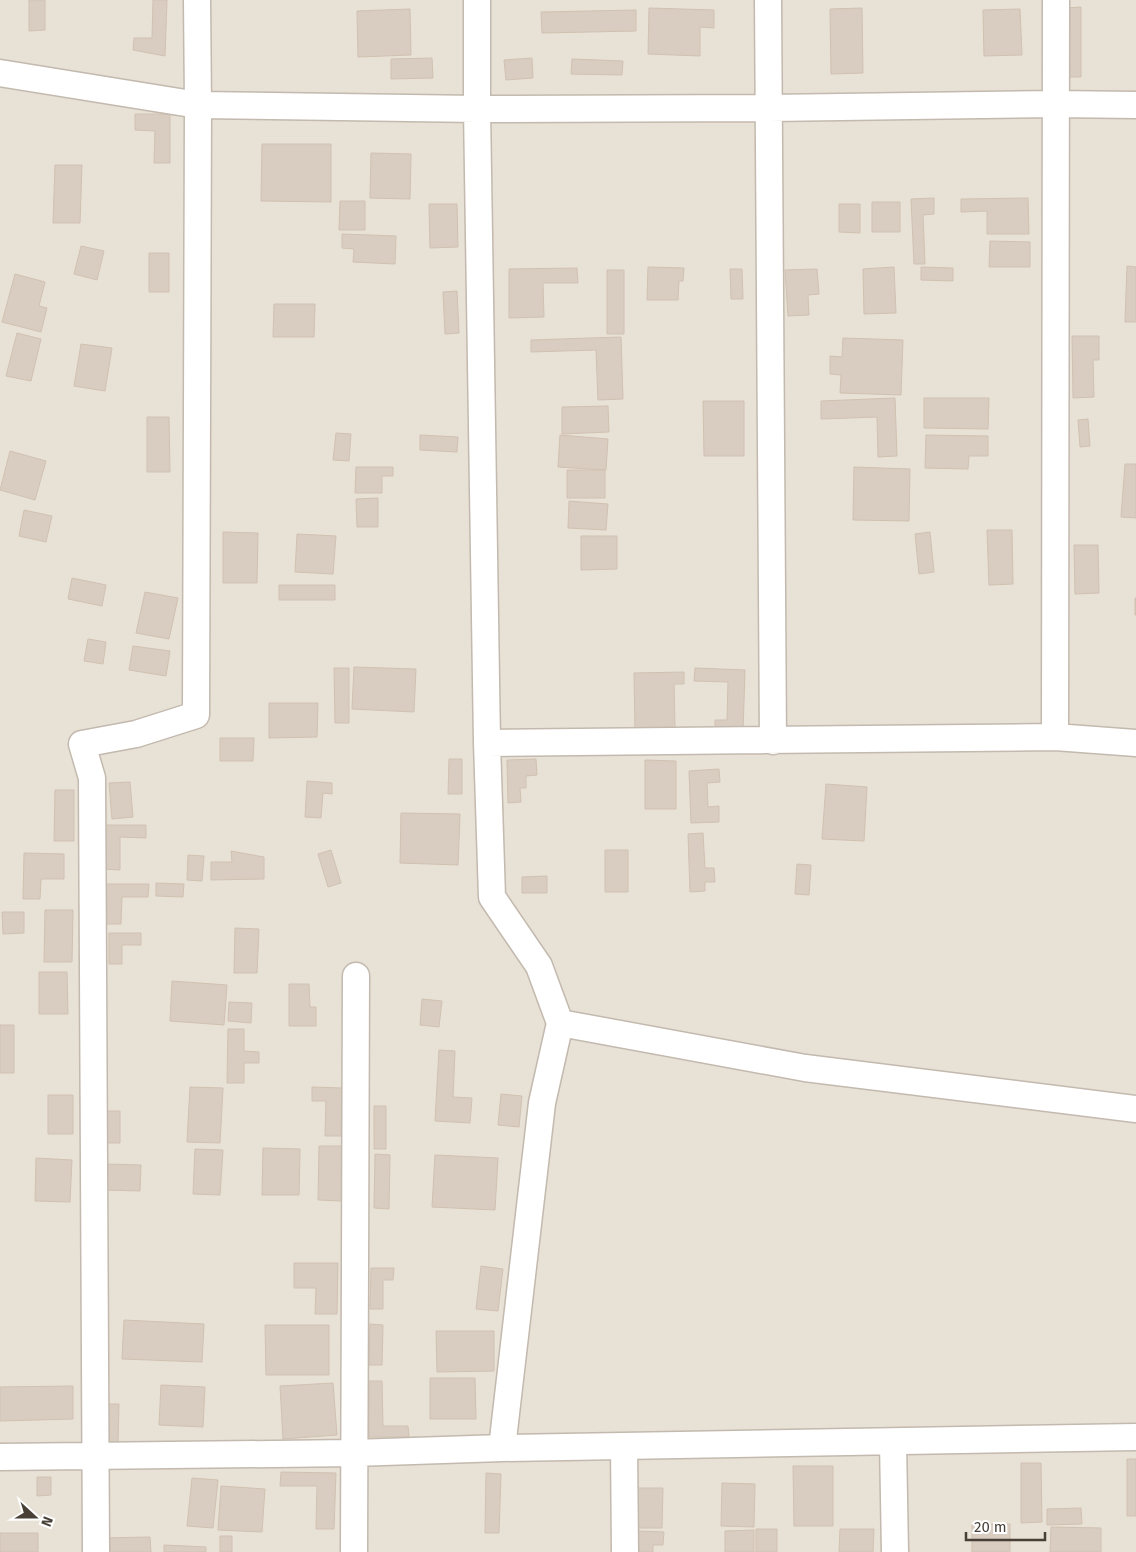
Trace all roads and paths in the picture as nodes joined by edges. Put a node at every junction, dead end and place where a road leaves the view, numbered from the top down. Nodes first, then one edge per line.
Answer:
1 (197, 0) edge
2 (477, 0) edge
3 (768, 0) edge
4 (1056, 0) edge
5 (0, 73) edge
6 (1056, 104) junction
7 (198, 105) junction
8 (1136, 105) edge
9 (770, 108) junction
10 (477, 109) junction
11 (1055, 737) junction
12 (773, 741) junction
13 (487, 743) junction
14 (1136, 743) edge
15 (356, 976) dead end
16 (560, 1022) junction
17 (1136, 1109) edge
18 (1136, 1437) edge
19 (893, 1442) junction
20 (624, 1446) junction
21 (502, 1448) junction
22 (354, 1453) junction
23 (95, 1456) junction
24 (0, 1457) edge
25 (96, 1552) edge
26 (354, 1552) edge
27 (625, 1552) edge
28 (895, 1552) edge

1 - 7 street
2 - 10 street
3 - 9 street
4 - 6 street
5 - 7 street
6 - 8 street
6 - 9 street
6 - 11 street
7 - 10 street
7 - 23 street
9 - 10 street
9 - 12 street
10 - 13 street
11 - 12 street
11 - 14 street
12 - 13 street
13 - 16 street
15 - 22 street
16 - 17 street
16 - 21 street
18 - 19 street
19 - 20 street
19 - 28 street
20 - 21 street
20 - 27 street
21 - 22 street
22 - 23 street
22 - 26 street
23 - 24 street
23 - 25 street

